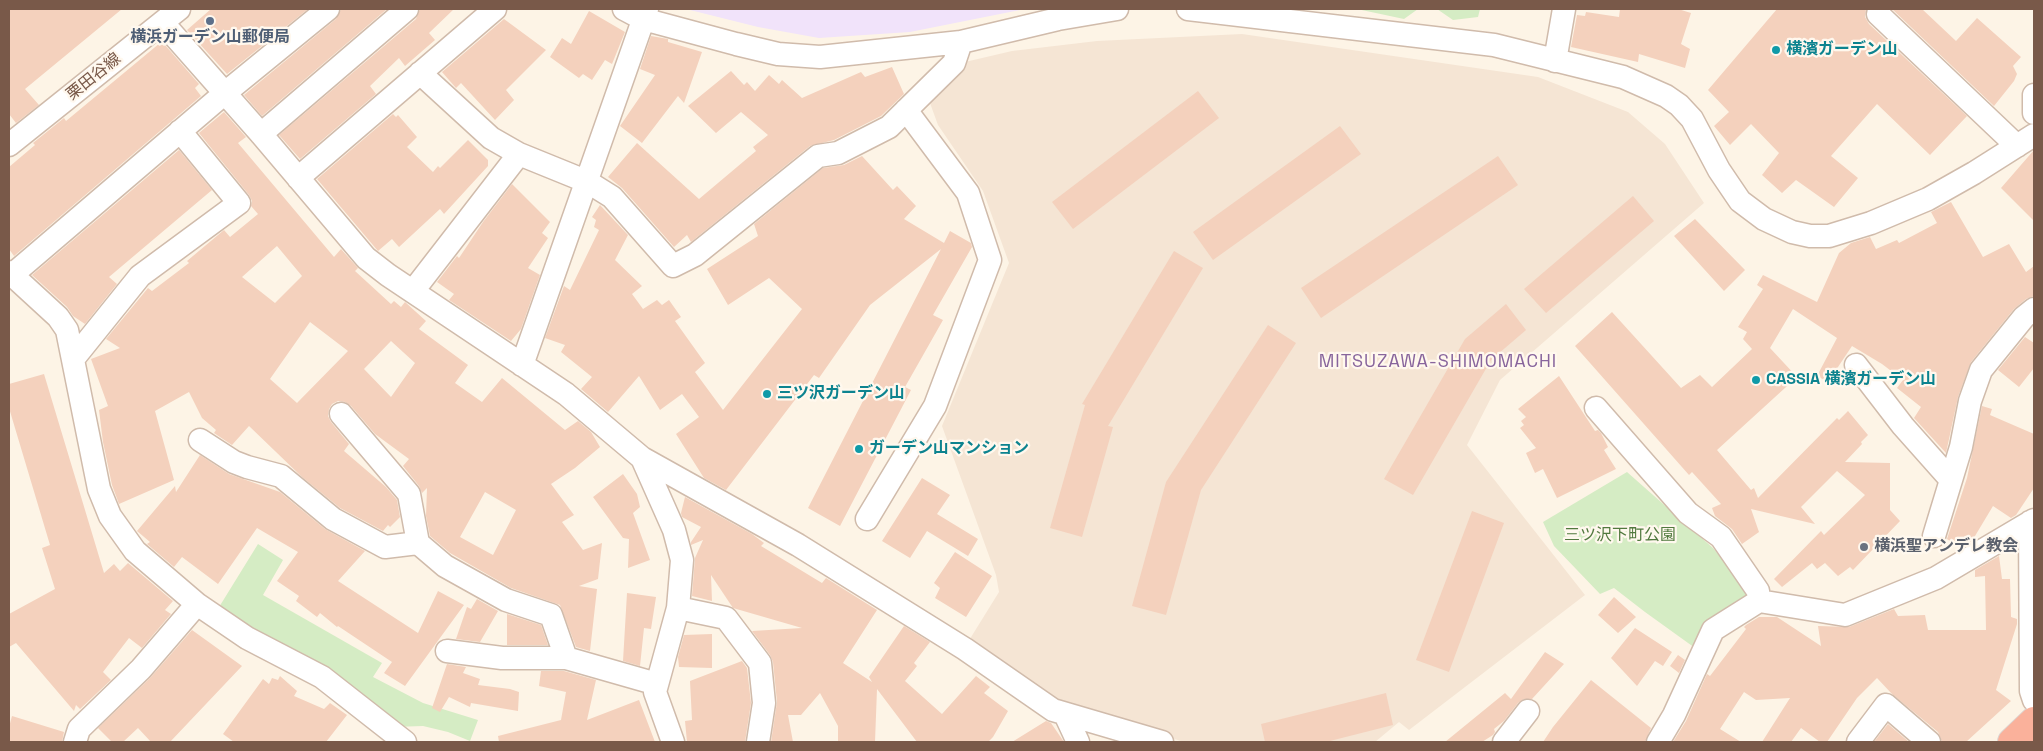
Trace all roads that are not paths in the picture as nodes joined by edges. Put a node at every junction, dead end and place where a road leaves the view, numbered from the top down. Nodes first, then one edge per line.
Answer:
1 (328, 9) edge
2 (407, 9) edge
3 (495, 9) edge
4 (1117, 9) edge
5 (1188, 9) edge
6 (1564, 9) edge
7 (638, 12) edge
8 (1878, 14) dead end
9 (171, 16) edge
10 (961, 42) junction
11 (1555, 61) junction
12 (420, 73) junction
13 (225, 93) junction
14 (2034, 95) edge
15 (2034, 100) edge
16 (906, 110) junction
17 (2034, 113) edge
18 (180, 131) junction
19 (261, 134) junction
20 (2026, 140) edge
21 (9, 146) edge
22 (519, 154) junction
23 (298, 178) junction
24 (588, 182) junction
25 (10, 273) edge
26 (413, 291) junction
27 (2034, 309) edge
28 (74, 358) junction
29 (522, 365) junction
30 (1856, 365) dead end
31 (1596, 408) dead end
32 (341, 414) dead end
33 (200, 440) dead end
34 (642, 458) junction
35 (1951, 480) junction
36 (867, 519) dead end
37 (2032, 521) edge
38 (1934, 536) dead end
39 (418, 543) junction
40 (1759, 601) junction
41 (197, 604) junction
42 (678, 608) junction
43 (447, 651) dead end
44 (566, 658) junction
45 (657, 684) junction
46 (2034, 700) edge
47 (1528, 711) dead end
48 (1065, 714) junction
49 (2034, 722) edge
50 (75, 742) edge
51 (405, 742) edge
52 (673, 742) edge
53 (758, 742) edge
54 (1078, 742) edge
55 (1162, 742) edge
56 (1504, 742) edge
57 (1658, 742) edge
58 (1858, 742) edge
59 (1929, 742) edge
60 (2012, 742) edge

1 - 13 street
2 - 19 street
3 - 12 street
4 - 10 street
5 - 11 street
6 - 11 street
7 - 10 street
7 - 24 street
8 - 20 street
9 - 13 street
9 - 21 street, 栗田谷線
10 - 16 street
11 - 20 street
12 - 22 street
12 - 23 street
13 - 18 street
13 - 19 street
14 - 15 street
15 - 17 street
16 - 24 street
16 - 36 street
18 - 25 street
18 - 28 street
19 - 23 street
22 - 24 street
22 - 26 street
23 - 26 street
24 - 29 street
25 - 28 street
26 - 29 street
27 - 35 street
28 - 41 street
29 - 34 street
30 - 35 street
31 - 40 street
32 - 39 street
33 - 39 street
34 - 42 street
34 - 48 street
35 - 38 street
37 - 40 street
37 - 46 street
39 - 44 street
40 - 57 street
41 - 50 street
41 - 51 street
42 - 45 street
42 - 53 street
43 - 44 street
44 - 45 street
45 - 52 street
47 - 56 street
48 - 54 street
48 - 55 street
49 - 60 highway
58 - 59 street

